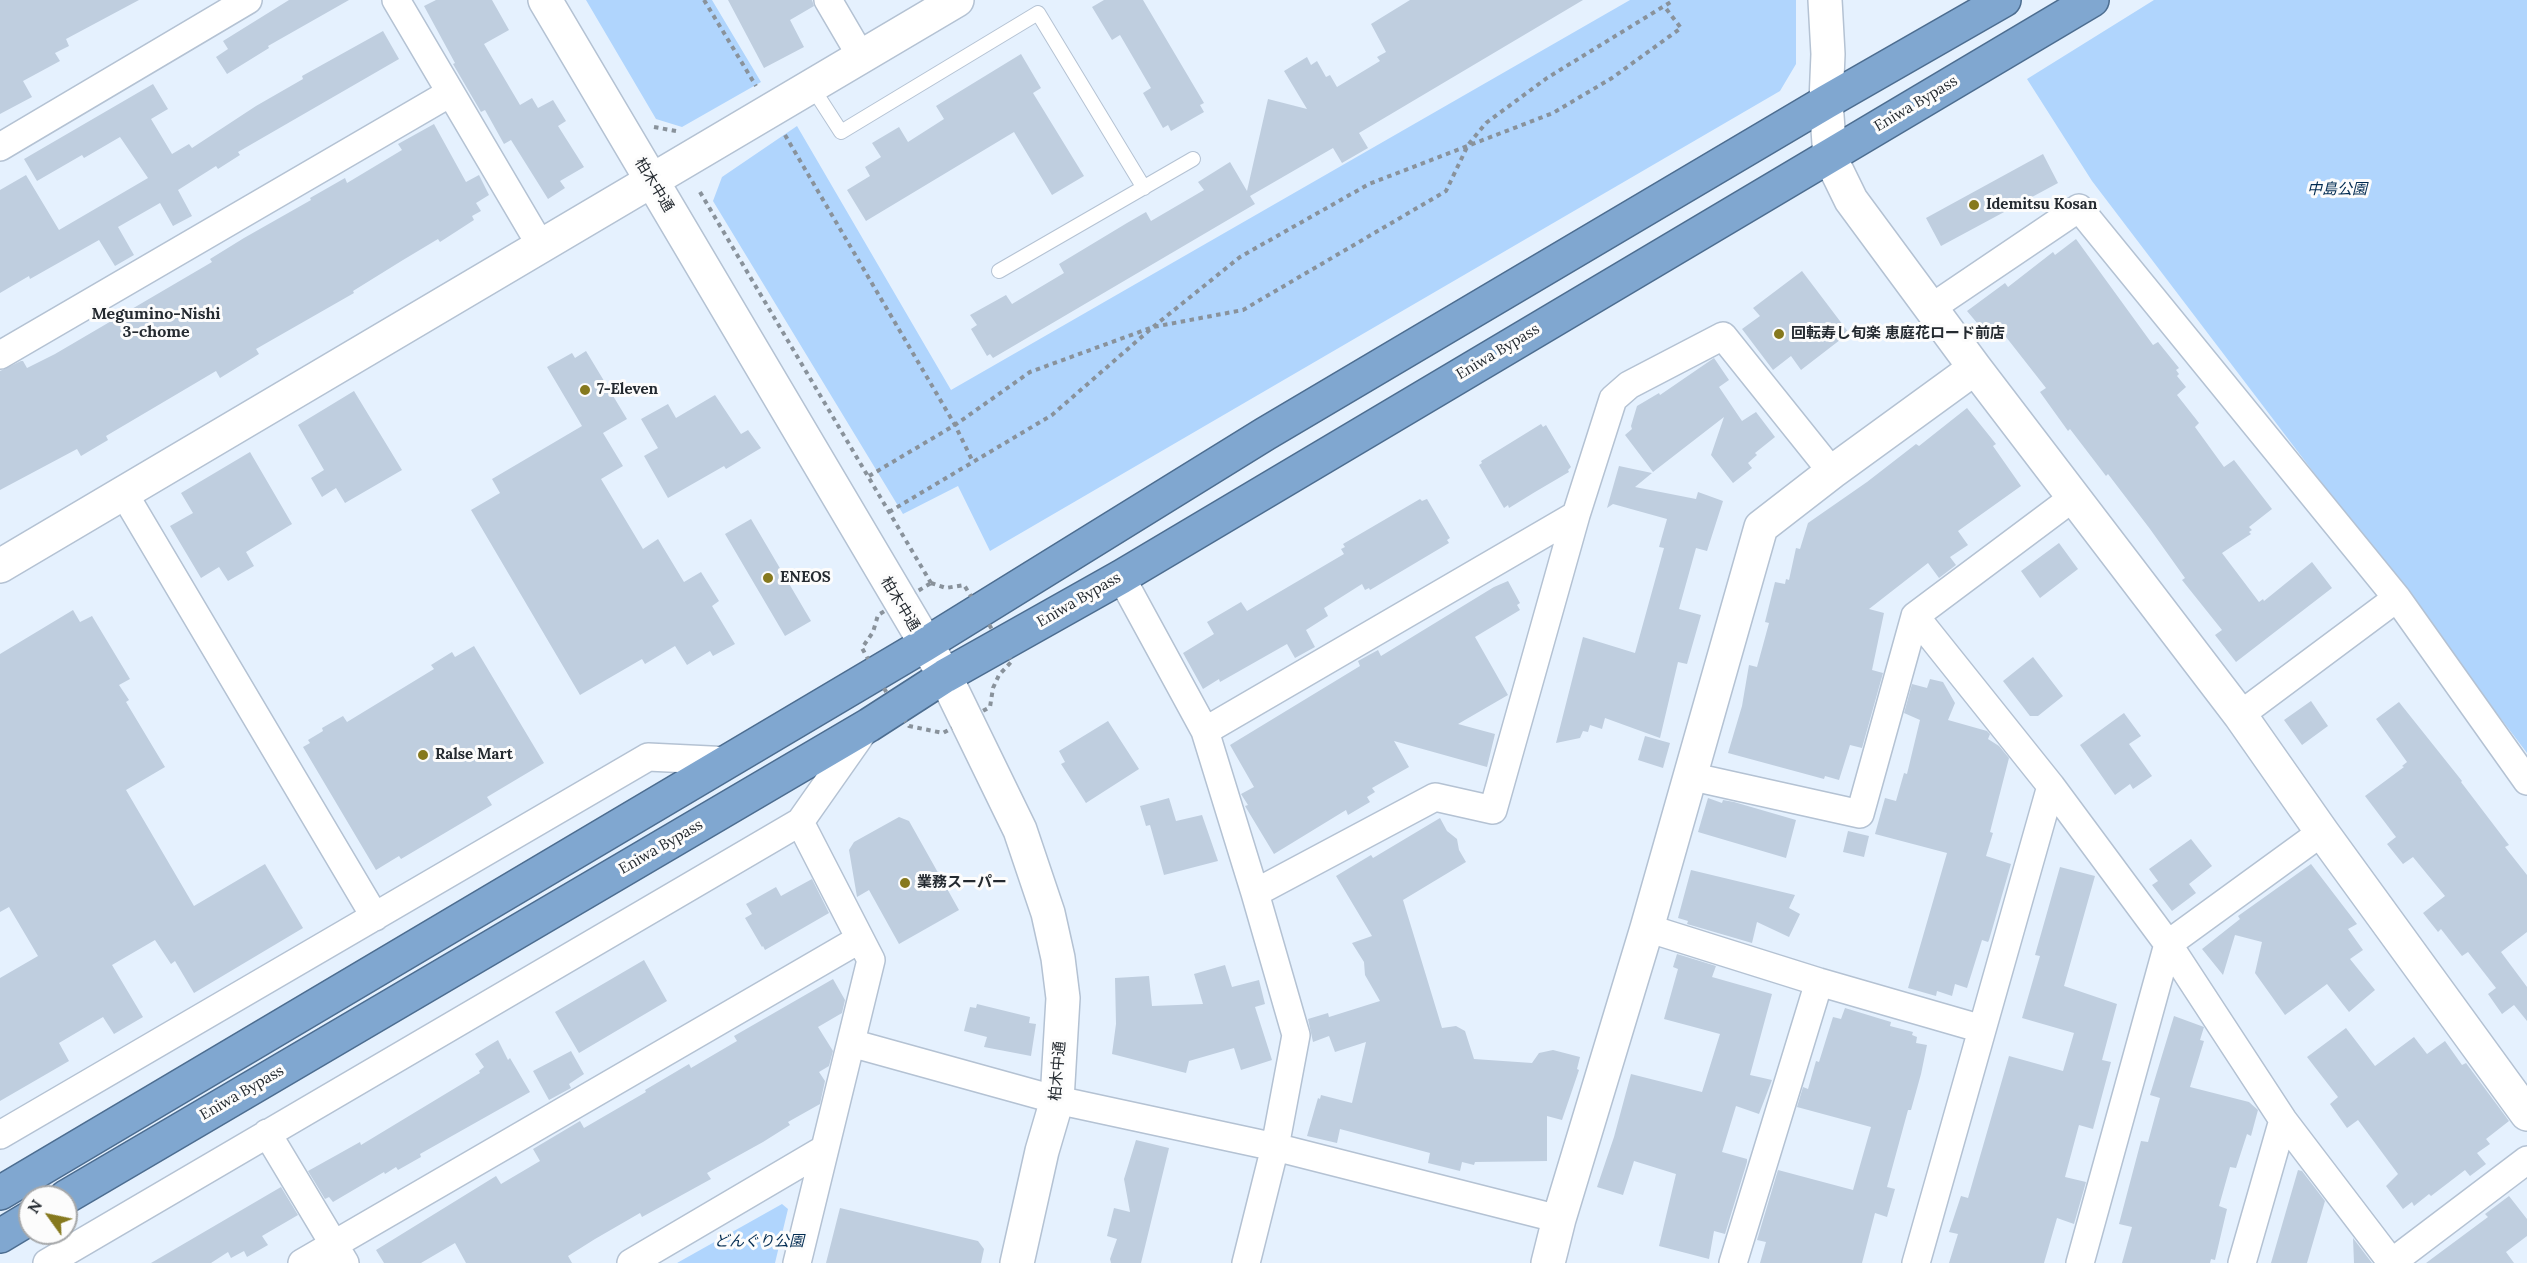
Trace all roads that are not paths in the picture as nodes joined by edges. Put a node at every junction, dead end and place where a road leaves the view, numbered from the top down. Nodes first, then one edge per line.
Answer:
1 (248, 0) edge
2 (396, 0) edge
3 (545, 0) edge
4 (828, 0) edge
5 (957, 0) edge
6 (1825, 0) edge
7 (2004, 0) edge
8 (2092, 0) edge
9 (862, 58) junction
10 (812, 87) junction
11 (450, 93) junction
12 (1826, 102) junction
13 (0, 147) edge
14 (1830, 157) junction
15 (1193, 159) dead end
16 (652, 179) junction
17 (1144, 188) junction
18 (541, 246) junction
19 (999, 271) dead end
20 (1931, 308) junction
21 (0, 355) edge
22 (1975, 368) junction
23 (1832, 472) junction
24 (123, 492) junction
25 (2074, 497) junction
26 (1576, 515) junction
27 (0, 566) edge
28 (1121, 577) junction
29 (2397, 598) junction
30 (1915, 616) junction
31 (924, 645) junction
32 (945, 676) junction
33 (2240, 715) junction
34 (869, 725) junction
35 (1205, 731) junction
36 (731, 761) junction
37 (1689, 776) junction
38 (2527, 781) edge
39 (2051, 786) junction
40 (800, 822) junction
41 (2322, 832) junction
42 (1255, 893) junction
43 (375, 917) junction
44 (1647, 928) junction
45 (860, 939) junction
46 (2168, 944) junction
47 (1819, 982) junction
48 (1982, 1029) junction
49 (851, 1043) junction
50 (1057, 1100) junction
51 (2527, 1114) edge
52 (2283, 1120) junction
53 (267, 1133) junction
54 (0, 1135) edge
55 (1275, 1147) junction
56 (823, 1150) junction
57 (2527, 1160) edge
58 (78, 1190) edge
59 (0, 1193) edge
60 (1559, 1219) junction
61 (18, 1225) edge
62 (0, 1236) edge
63 (339, 1254) edge
64 (47, 1263) edge
65 (302, 1263) edge
66 (631, 1263) edge
67 (797, 1263) edge
68 (1017, 1263) edge
69 (1246, 1263) edge
70 (1548, 1263) edge
71 (1733, 1263) edge
72 (1916, 1263) edge
73 (2080, 1263) edge
74 (2242, 1263) edge
75 (2392, 1263) edge

1 - 13 street
2 - 11 street
3 - 16 street, 柏木中通
4 - 9 street
5 - 9 street
6 - 12 street
7 - 12 highway
8 - 14 highway, Eniwa Bypass
9 - 10 street
10 - 16 street
10 - 17 lane
11 - 18 street
11 - 21 street
12 - 14 street
12 - 31 highway
14 - 20 street
14 - 28 highway, Eniwa Bypass
15 - 17 lane
16 - 18 street
16 - 31 street, 柏木中通
17 - 19 lane
18 - 24 street
20 - 22 street
20 - 29 street
22 - 23 street
22 - 25 street
23 - 26 street
23 - 37 street
24 - 27 street
24 - 43 street
25 - 30 street
25 - 33 street
26 - 35 street
26 - 42 street
28 - 32 highway, Eniwa Bypass
28 - 35 street
29 - 33 street
29 - 38 street
30 - 37 street
30 - 39 street
31 - 32 street, 柏木中通
31 - 36 highway
32 - 34 highway, Eniwa Bypass
32 - 50 street, 柏木中通
33 - 41 street
34 - 40 street
34 - 58 highway, Eniwa Bypass
35 - 42 street
36 - 43 street
36 - 59 highway
37 - 44 street
39 - 46 street
39 - 48 street
40 - 45 street
40 - 53 street
41 - 46 street
41 - 51 street
42 - 55 street
43 - 54 street
44 - 47 street
44 - 60 street
45 - 49 street
45 - 63 street
46 - 52 street
46 - 73 street
47 - 48 street
47 - 71 street
48 - 72 street
49 - 50 street
49 - 56 street
50 - 55 street
50 - 68 street, 柏木中通
52 - 74 street
52 - 75 street
53 - 63 street
53 - 64 street
55 - 60 street
55 - 69 street
56 - 66 street
56 - 67 street
57 - 75 street
60 - 70 street
61 - 62 highway
63 - 65 street

